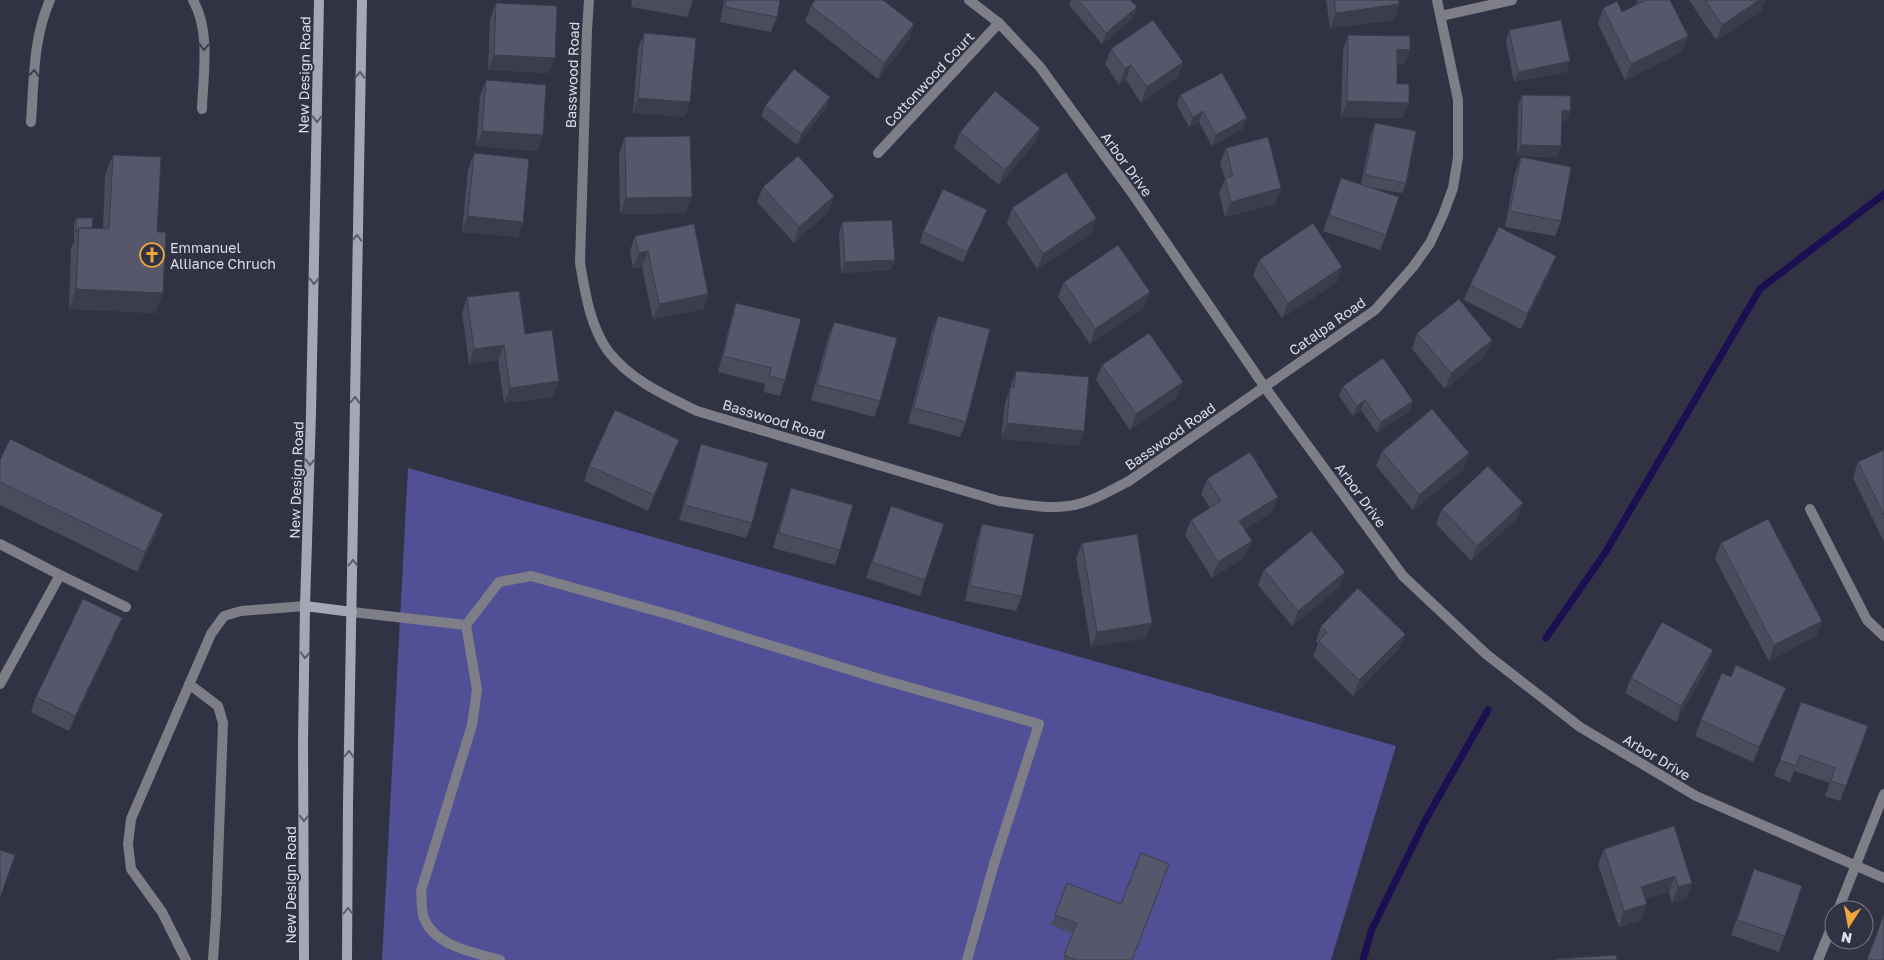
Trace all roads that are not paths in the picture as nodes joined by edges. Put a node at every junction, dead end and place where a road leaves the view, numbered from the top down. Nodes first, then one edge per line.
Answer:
1 (50, 0) edge
2 (193, 0) edge
3 (319, 0) edge
4 (362, 0) edge
5 (589, 0) edge
6 (968, 0) edge
7 (1436, 0) edge
8 (1512, 0) edge
9 (1440, 16) junction
10 (999, 23) junction
11 (202, 109) dead end
12 (31, 122) dead end
13 (878, 154) dead end
14 (1264, 386) junction
15 (1810, 509) dead end
16 (0, 544) edge
17 (60, 575) junction
18 (305, 606) junction
19 (126, 607) dead end
20 (352, 612) junction
21 (466, 625) junction
22 (1884, 636) edge
23 (0, 684) edge
24 (189, 684) junction
25 (1884, 794) edge
26 (1856, 865) junction
27 (1884, 878) edge
28 (1842, 900) edge
29 (1824, 945) edge
30 (186, 960) edge
31 (213, 960) edge
32 (304, 960) edge
33 (347, 960) edge
34 (500, 960) edge
35 (967, 960) edge
36 (1818, 960) edge

12 -> 1 street
2 -> 11 street
3 -> 18 main road, New Design Road
20 -> 4 main road
5 - 14 street, Basswood Road
6 - 10 street, Arbor Drive
7 - 9 street, Catalpa Road
8 - 9 street
9 - 14 street, Catalpa Road
10 - 13 street, Cottonwood Court
10 - 14 street, Arbor Drive
14 - 26 street, Arbor Drive
15 - 22 street
16 - 17 street
17 - 19 street
17 - 23 street
18 - 20 main road
18 - 24 street
18 -> 32 main road, New Design Road
20 - 21 street
33 -> 20 main road
21 - 34 street
21 - 35 street
24 - 30 street
24 - 31 street
25 - 26 street
26 - 27 street, Arbor Drive
26 - 28 street
29 - 36 street

